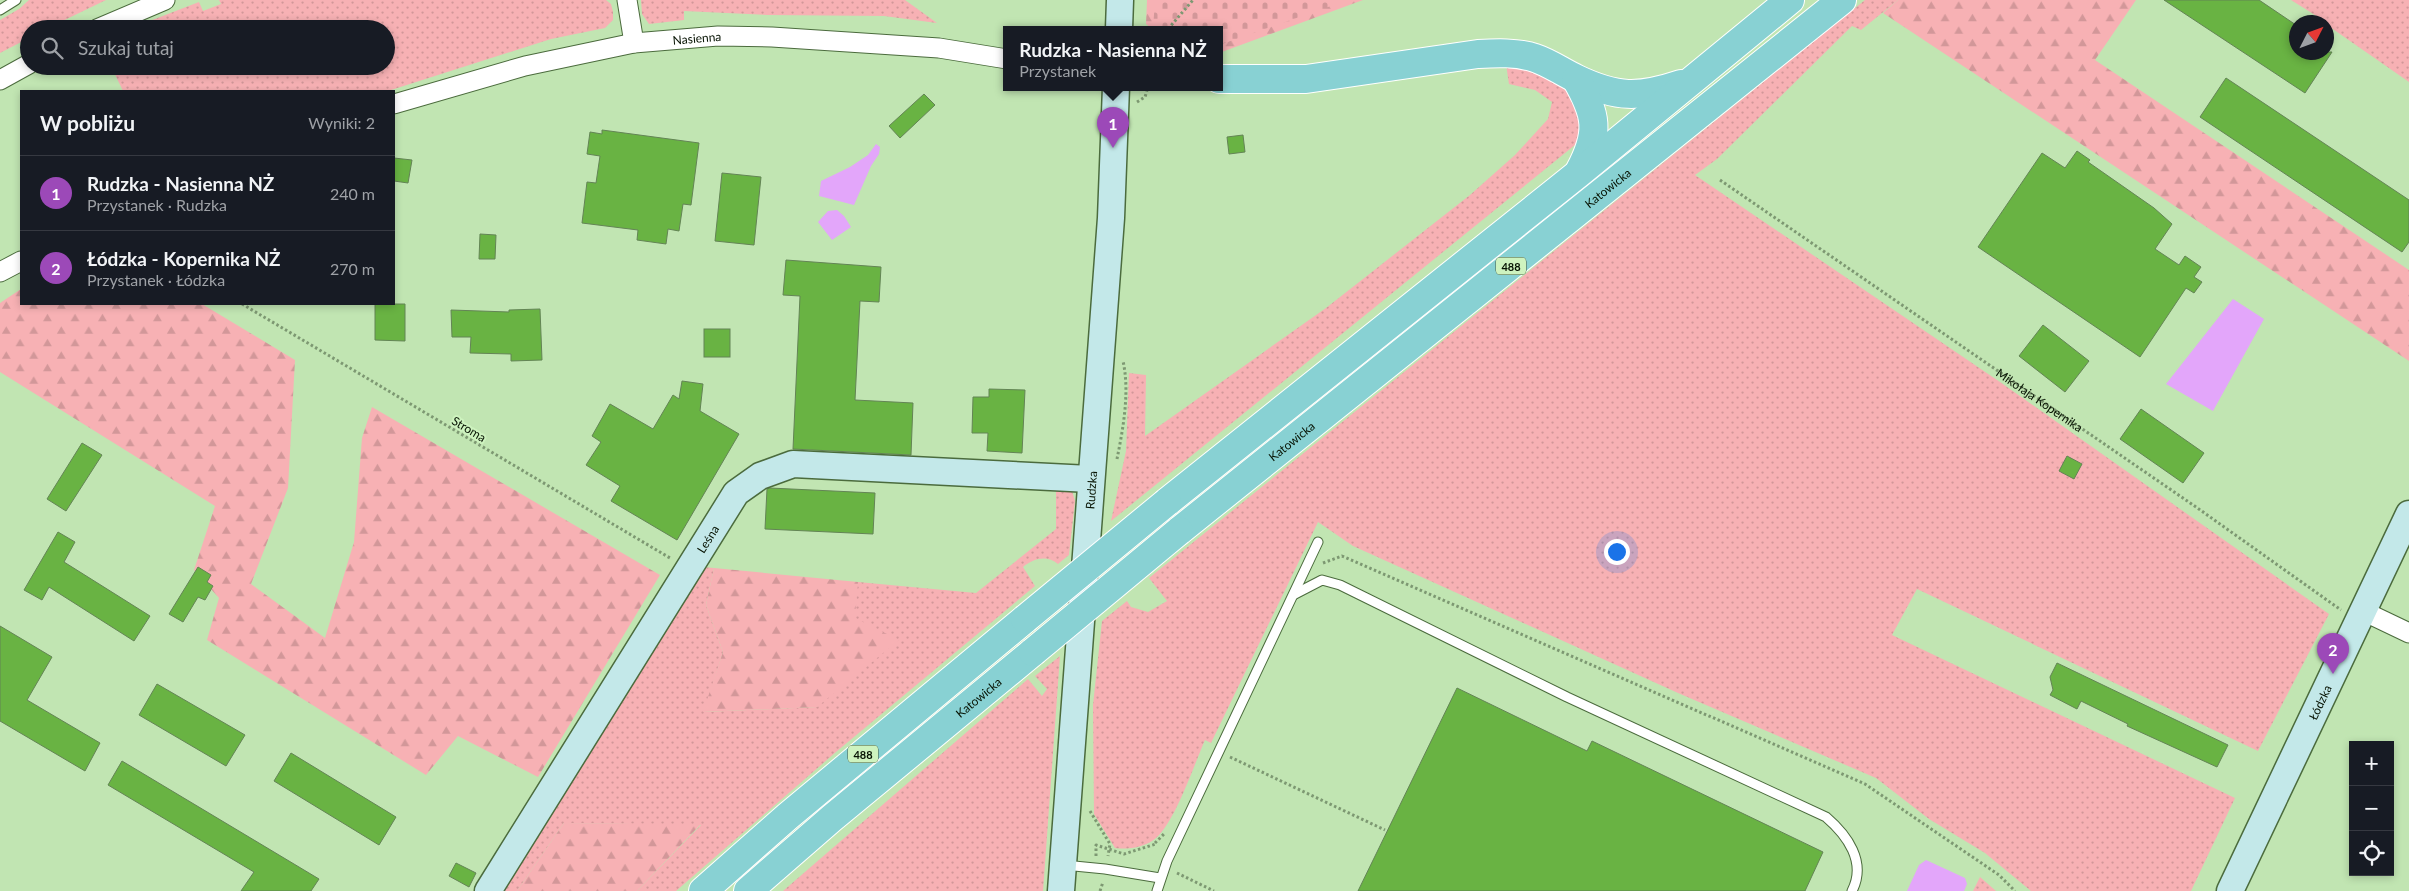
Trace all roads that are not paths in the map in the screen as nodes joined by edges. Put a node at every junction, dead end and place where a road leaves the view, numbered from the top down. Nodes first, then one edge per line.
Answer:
1 (16, 0) edge
2 (165, 0) edge
3 (626, 0) edge
4 (1120, 0) edge
5 (1790, 0) edge
6 (1842, 0) edge
7 (0, 10) edge
8 (117, 20) edge
9 (1119, 26) edge
10 (634, 43) junction
11 (1003, 58) edge
12 (20, 69) edge
13 (1223, 79) edge
14 (1576, 79) junction
15 (0, 80) edge
16 (1691, 81) junction
17 (1116, 91) edge
18 (395, 104) edge
19 (1579, 173) junction
20 (20, 262) edge
21 (0, 272) edge
22 (1090, 480) junction
23 (2409, 514) edge
24 (1318, 542) dead end
25 (1295, 594) junction
26 (2360, 616) junction
27 (2409, 633) edge
28 (976, 699) junction
29 (1063, 865) junction
30 (1160, 878) junction
31 (488, 891) edge
32 (704, 891) edge
33 (748, 891) edge
34 (769, 891) edge
35 (1061, 891) edge
36 (1157, 891) edge
37 (1852, 891) edge
38 (2230, 891) edge

1 - 7 lane
2 - 8 street
3 - 10 street
4 - 9 street
5 - 16 main road, 488
6 - 28 main road, Katowicka / 488, bridge
10 - 11 street, Nasienna
10 - 18 street, Nasienna
12 - 15 street
13 - 14 main road
14 - 16 main road
14 - 19 main road
16 - 19 main road, 488
17 - 22 street, Rudzka
19 - 32 main road, 488, bridge
20 - 21 street
22 - 29 street, Rudzka
22 - 31 street, Leśna
23 - 26 street, Łódzka
24 - 25 lane
25 - 30 lane
25 - 37 lane
26 - 27 street
26 - 38 street, Łódzka
28 - 33 main road, Katowicka / 488
28 - 34 main road
29 - 30 lane
29 - 35 street, Rudzka
30 - 36 lane

